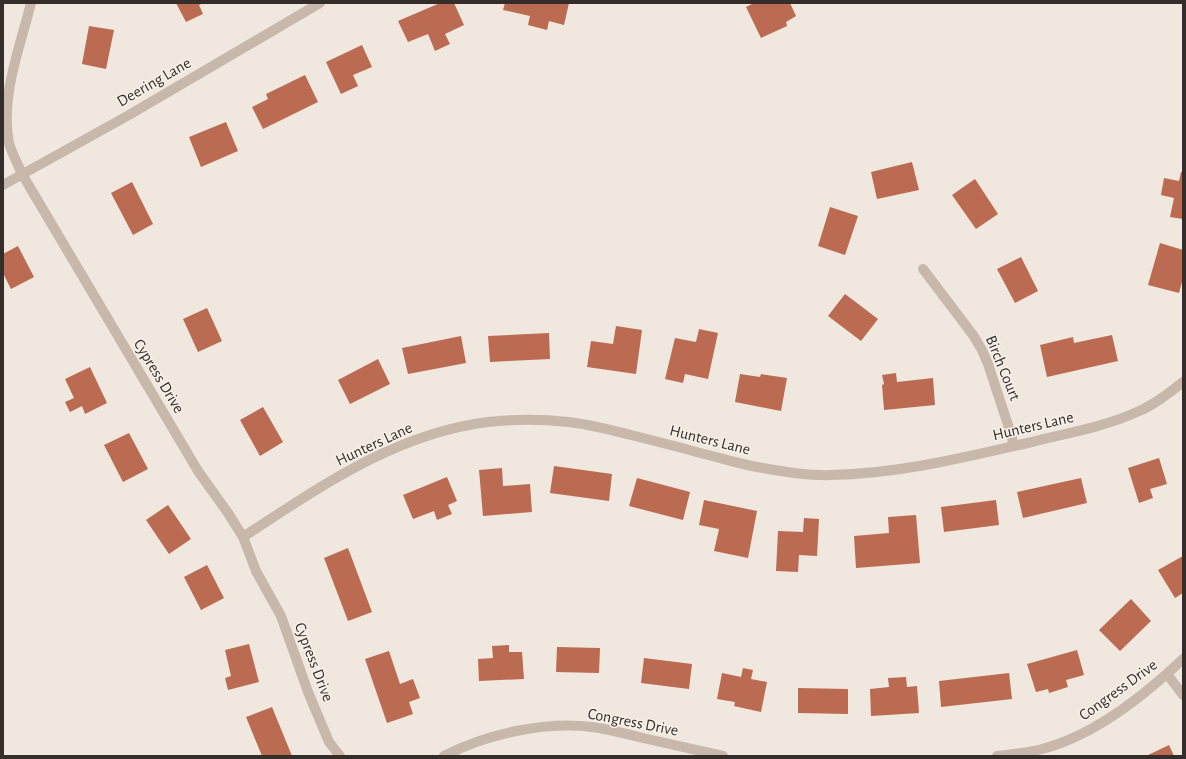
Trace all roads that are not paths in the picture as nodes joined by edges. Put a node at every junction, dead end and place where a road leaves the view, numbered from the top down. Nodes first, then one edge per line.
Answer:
1 (31, 3) edge
2 (320, 3) edge
3 (22, 174) junction
4 (3, 185) edge
5 (923, 269) dead end
6 (1183, 382) edge
7 (1014, 446) junction
8 (242, 537) junction
9 (1183, 658) edge
10 (1167, 674) junction
11 (1183, 695) edge
12 (340, 756) edge
13 (444, 756) edge
14 (723, 756) edge
15 (996, 756) edge

1 - 3 street, Cypress Drive
2 - 3 street, Deering Lane
3 - 4 street, Deering Lane
3 - 8 street, Cypress Drive
5 - 7 street, Birch Court
6 - 7 street, Hunters Lane
7 - 8 street, Hunters Lane
8 - 12 street, Cypress Drive
9 - 10 street, Congress Drive
10 - 11 street
10 - 15 street, Congress Drive
13 - 14 street, Congress Drive

